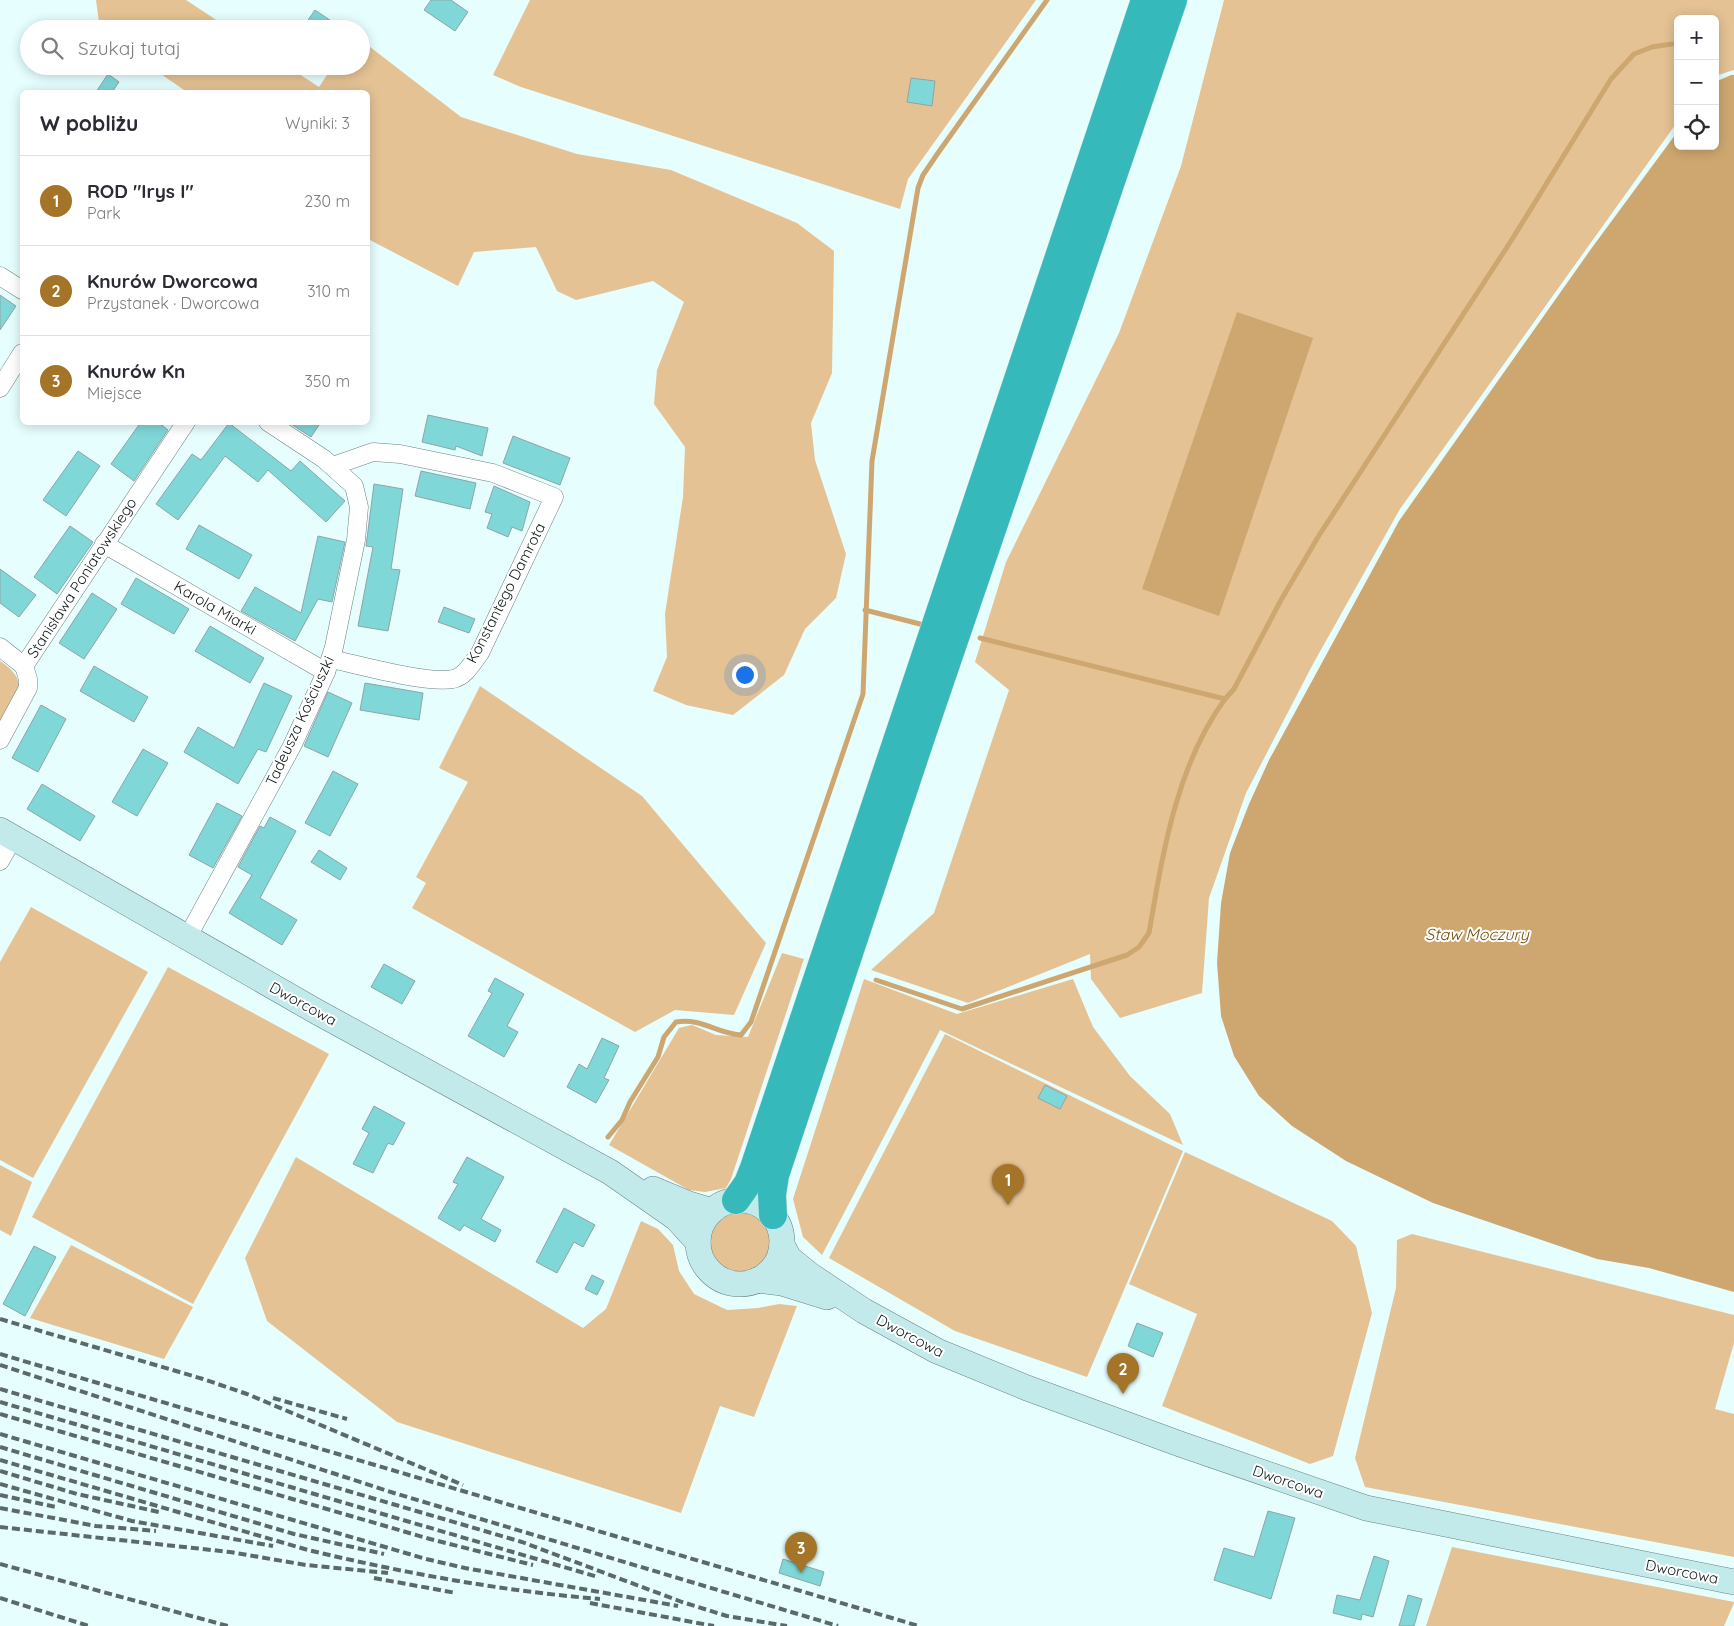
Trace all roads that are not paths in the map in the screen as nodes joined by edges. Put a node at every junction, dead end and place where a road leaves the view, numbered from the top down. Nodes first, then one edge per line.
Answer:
1 (1145, 0) edge
2 (1173, 0) edge
3 (0, 276) edge
4 (20, 289) edge
5 (20, 356) edge
6 (0, 388) edge
7 (184, 425) edge
8 (272, 425) edge
9 (333, 466) junction
10 (104, 544) junction
11 (0, 648) edge
12 (328, 665) junction
13 (24, 666) junction
14 (0, 740) edge
15 (7, 834) edge
16 (0, 861) edge
17 (187, 938) junction
18 (610, 1172) junction
19 (724, 1206) junction
20 (773, 1215) junction
21 (698, 1242) junction
22 (782, 1245) junction
23 (757, 1280) junction
24 (864, 1311) junction
25 (1734, 1582) edge

1 - 19 highway
2 - 20 highway
3 - 4 street
5 - 6 street
7 - 10 street, Stanisława Poniatowskiego
8 - 9 street, Tadeusza Kościuszki
9 - 12 street, Tadeusza Kościuszki
9 - 12 street, Konstantego Damrota
10 - 12 street, Karola Miarki
10 - 13 street, Stanisława Poniatowskiego
11 - 13 street
12 - 17 street, Tadeusza Kościuszki
13 - 14 street, Stanisława Poniatowskiego
15 - 16 street
15 - 17 main road, Dworcowa
17 - 18 main road, Dworcowa
18 - 19 main road, Dworcowa
18 - 21 main road, Dworcowa
19 - 20 main road
19 - 21 main road
20 - 22 main road
21 - 23 main road
22 - 23 main road
22 - 24 main road, Dworcowa
23 - 24 main road, Dworcowa
24 - 25 main road, Dworcowa

